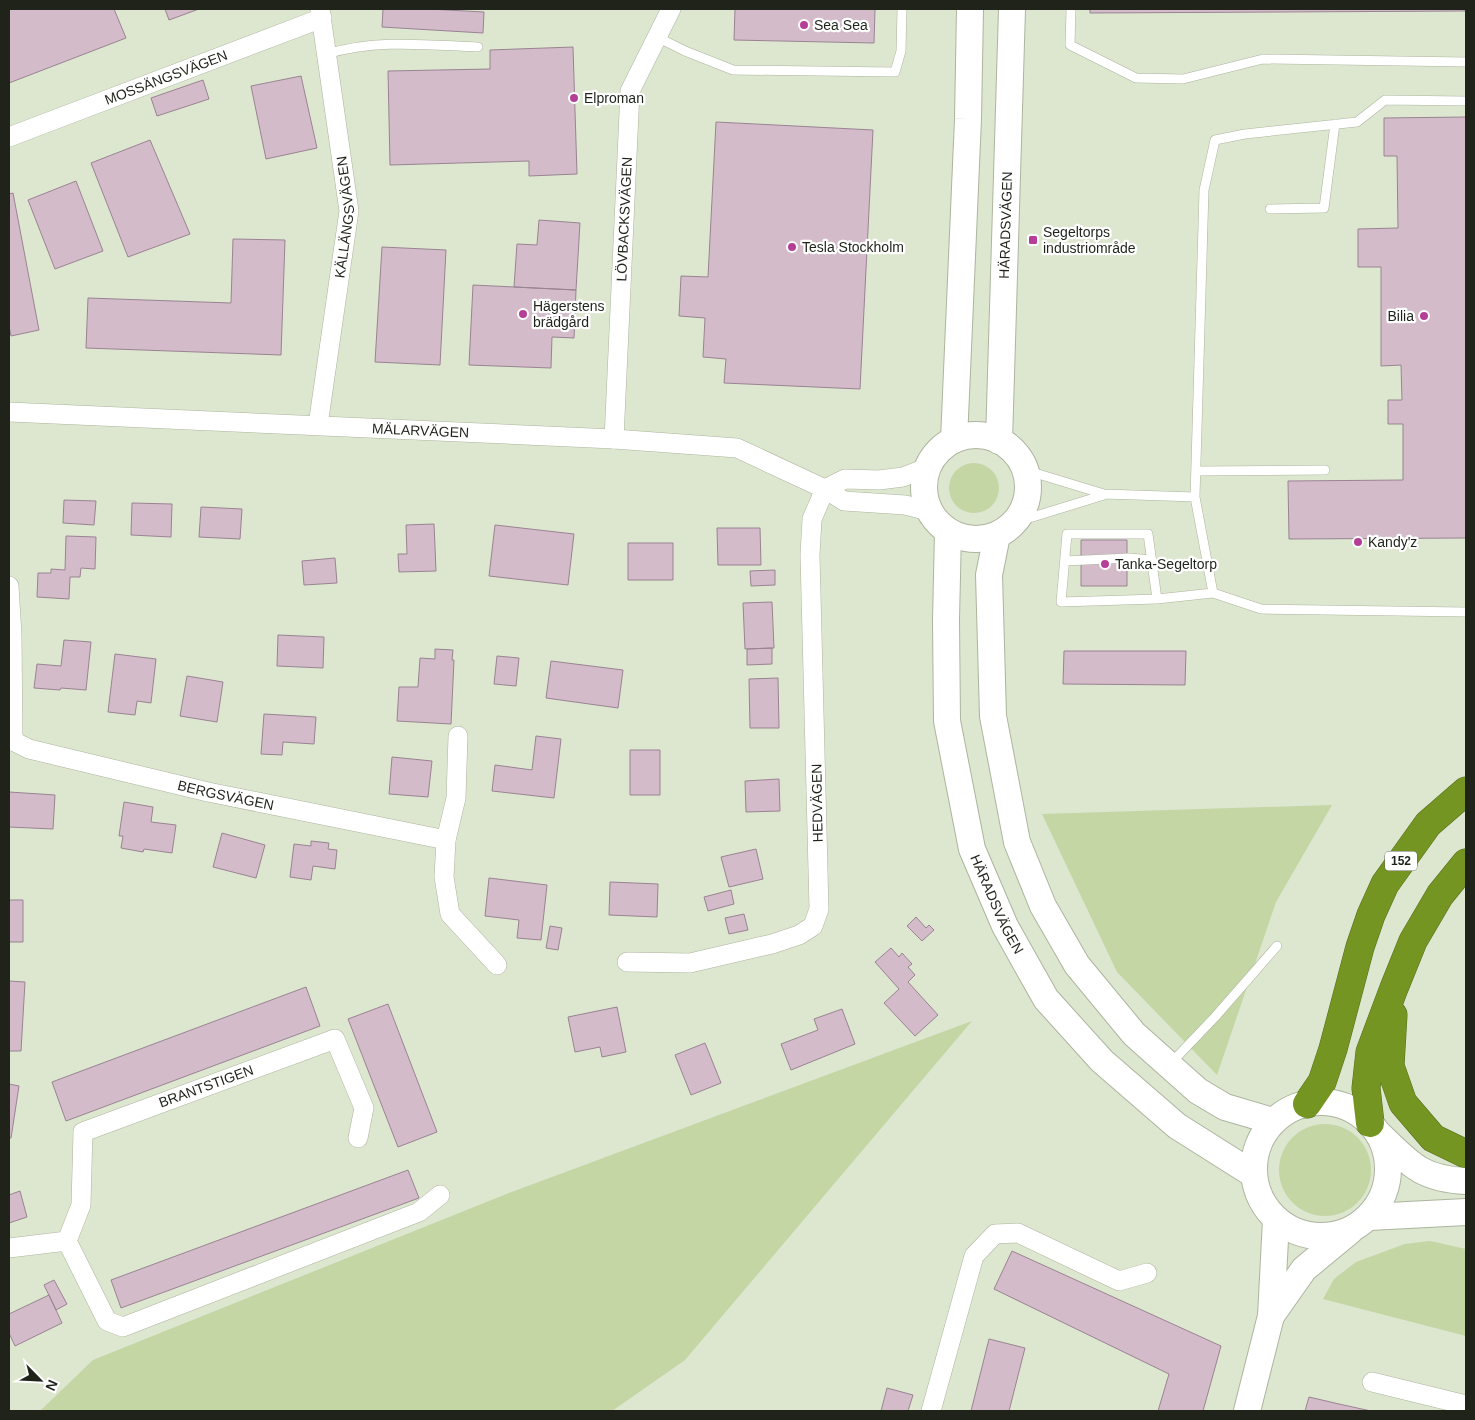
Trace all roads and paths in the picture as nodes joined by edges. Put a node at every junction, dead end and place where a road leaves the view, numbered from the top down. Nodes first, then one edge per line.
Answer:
1 (671, 9) edge
2 (902, 9) edge
3 (970, 9) edge
4 (1012, 9) edge
5 (1071, 9) edge
6 (321, 13) edge
7 (657, 37) junction
8 (478, 47) dead end
9 (327, 54) junction
10 (1466, 62) edge
11 (1466, 101) edge
12 (1335, 124) junction
13 (9, 137) edge
14 (1270, 209) dead end
15 (9, 412) edge
16 (318, 425) junction
17 (614, 439) junction
18 (954, 440) junction
19 (1000, 441) junction
20 (926, 468) junction
21 (1025, 470) junction
22 (1325, 470) dead end
23 (1196, 471) junction
24 (825, 489) junction
25 (1104, 494) junction
26 (1195, 497) junction
27 (929, 511) junction
28 (1005, 529) junction
29 (948, 532) junction
30 (1152, 560) junction
31 (1065, 561) junction
32 (9, 586) edge
33 (1213, 593) junction
34 (1157, 599) junction
35 (1466, 612) edge
36 (458, 736) dead end
37 (11, 741) edge
38 (1466, 791) edge
39 (446, 840) junction
40 (1466, 863) edge
41 (1277, 946) dead end
42 (627, 962) dead end
43 (497, 965) dead end
44 (1394, 988) junction
45 (1169, 1065) junction
46 (1307, 1104) junction
47 (1273, 1121) junction
48 (1374, 1129) junction
49 (358, 1138) dead end
50 (1466, 1154) edge
51 (1253, 1174) junction
52 (1466, 1181) edge
53 (440, 1195) dead end
54 (1466, 1212) edge
55 (1276, 1220) junction
56 (1361, 1222) junction
57 (68, 1241) junction
58 (9, 1248) edge
59 (1147, 1273) dead end
60 (1271, 1316) junction
61 (1372, 1382) dead end
62 (1466, 1405) edge
63 (931, 1411) edge
64 (1247, 1411) edge

1 - 7 street, LÖVBACKSVÄGEN
2 - 7 lane
3 - 18 main road
4 - 19 main road, HÄRADSVÄGEN
5 - 10 lane
6 - 9 street, KÄLLÄNGSVÄGEN
6 - 13 street, MOSSÄNGSVÄGEN
7 - 17 street, LÖVBACKSVÄGEN
8 - 9 lane
9 - 16 street, KÄLLÄNGSVÄGEN
11 - 12 lane
12 - 14 lane
12 - 23 lane
15 - 16 street, MÄLARVÄGEN
16 - 17 street, MÄLARVÄGEN
17 - 24 street, MÄLARVÄGEN
18 - 19 main road
18 - 20 main road
19 - 21 main road
20 - 24 street
20 - 27 main road
21 - 25 lane
21 - 28 main road
22 - 23 lane
23 - 26 lane
24 - 27 street, MÄLARVÄGEN
24 - 42 street, HEDVÄGEN
25 - 26 lane
25 - 28 lane
26 - 33 lane
27 - 29 main road
28 - 29 main road
28 - 45 main road
29 - 51 main road, HÄRADSVÄGEN
30 - 31 lane
30 - 31 lane
30 - 34 lane
31 - 34 lane
32 - 37 street
33 - 34 lane
33 - 35 lane
36 - 39 street
37 - 39 street, BERGSVÄGEN
38 - 46 highway, 152
39 - 43 street
40 - 44 highway
41 - 45 lane
44 - 48 highway
44 - 50 highway
45 - 47 main road
46 - 47 main road
46 - 48 main road
47 - 51 main road
48 - 52 main road
48 - 56 main road
49 - 57 street, BRANTSTIGEN
51 - 55 main road
53 - 57 street
54 - 56 main road
55 - 56 main road
55 - 60 main road
56 - 60 main road
57 - 58 street
59 - 63 street
60 - 64 main road
61 - 62 street

